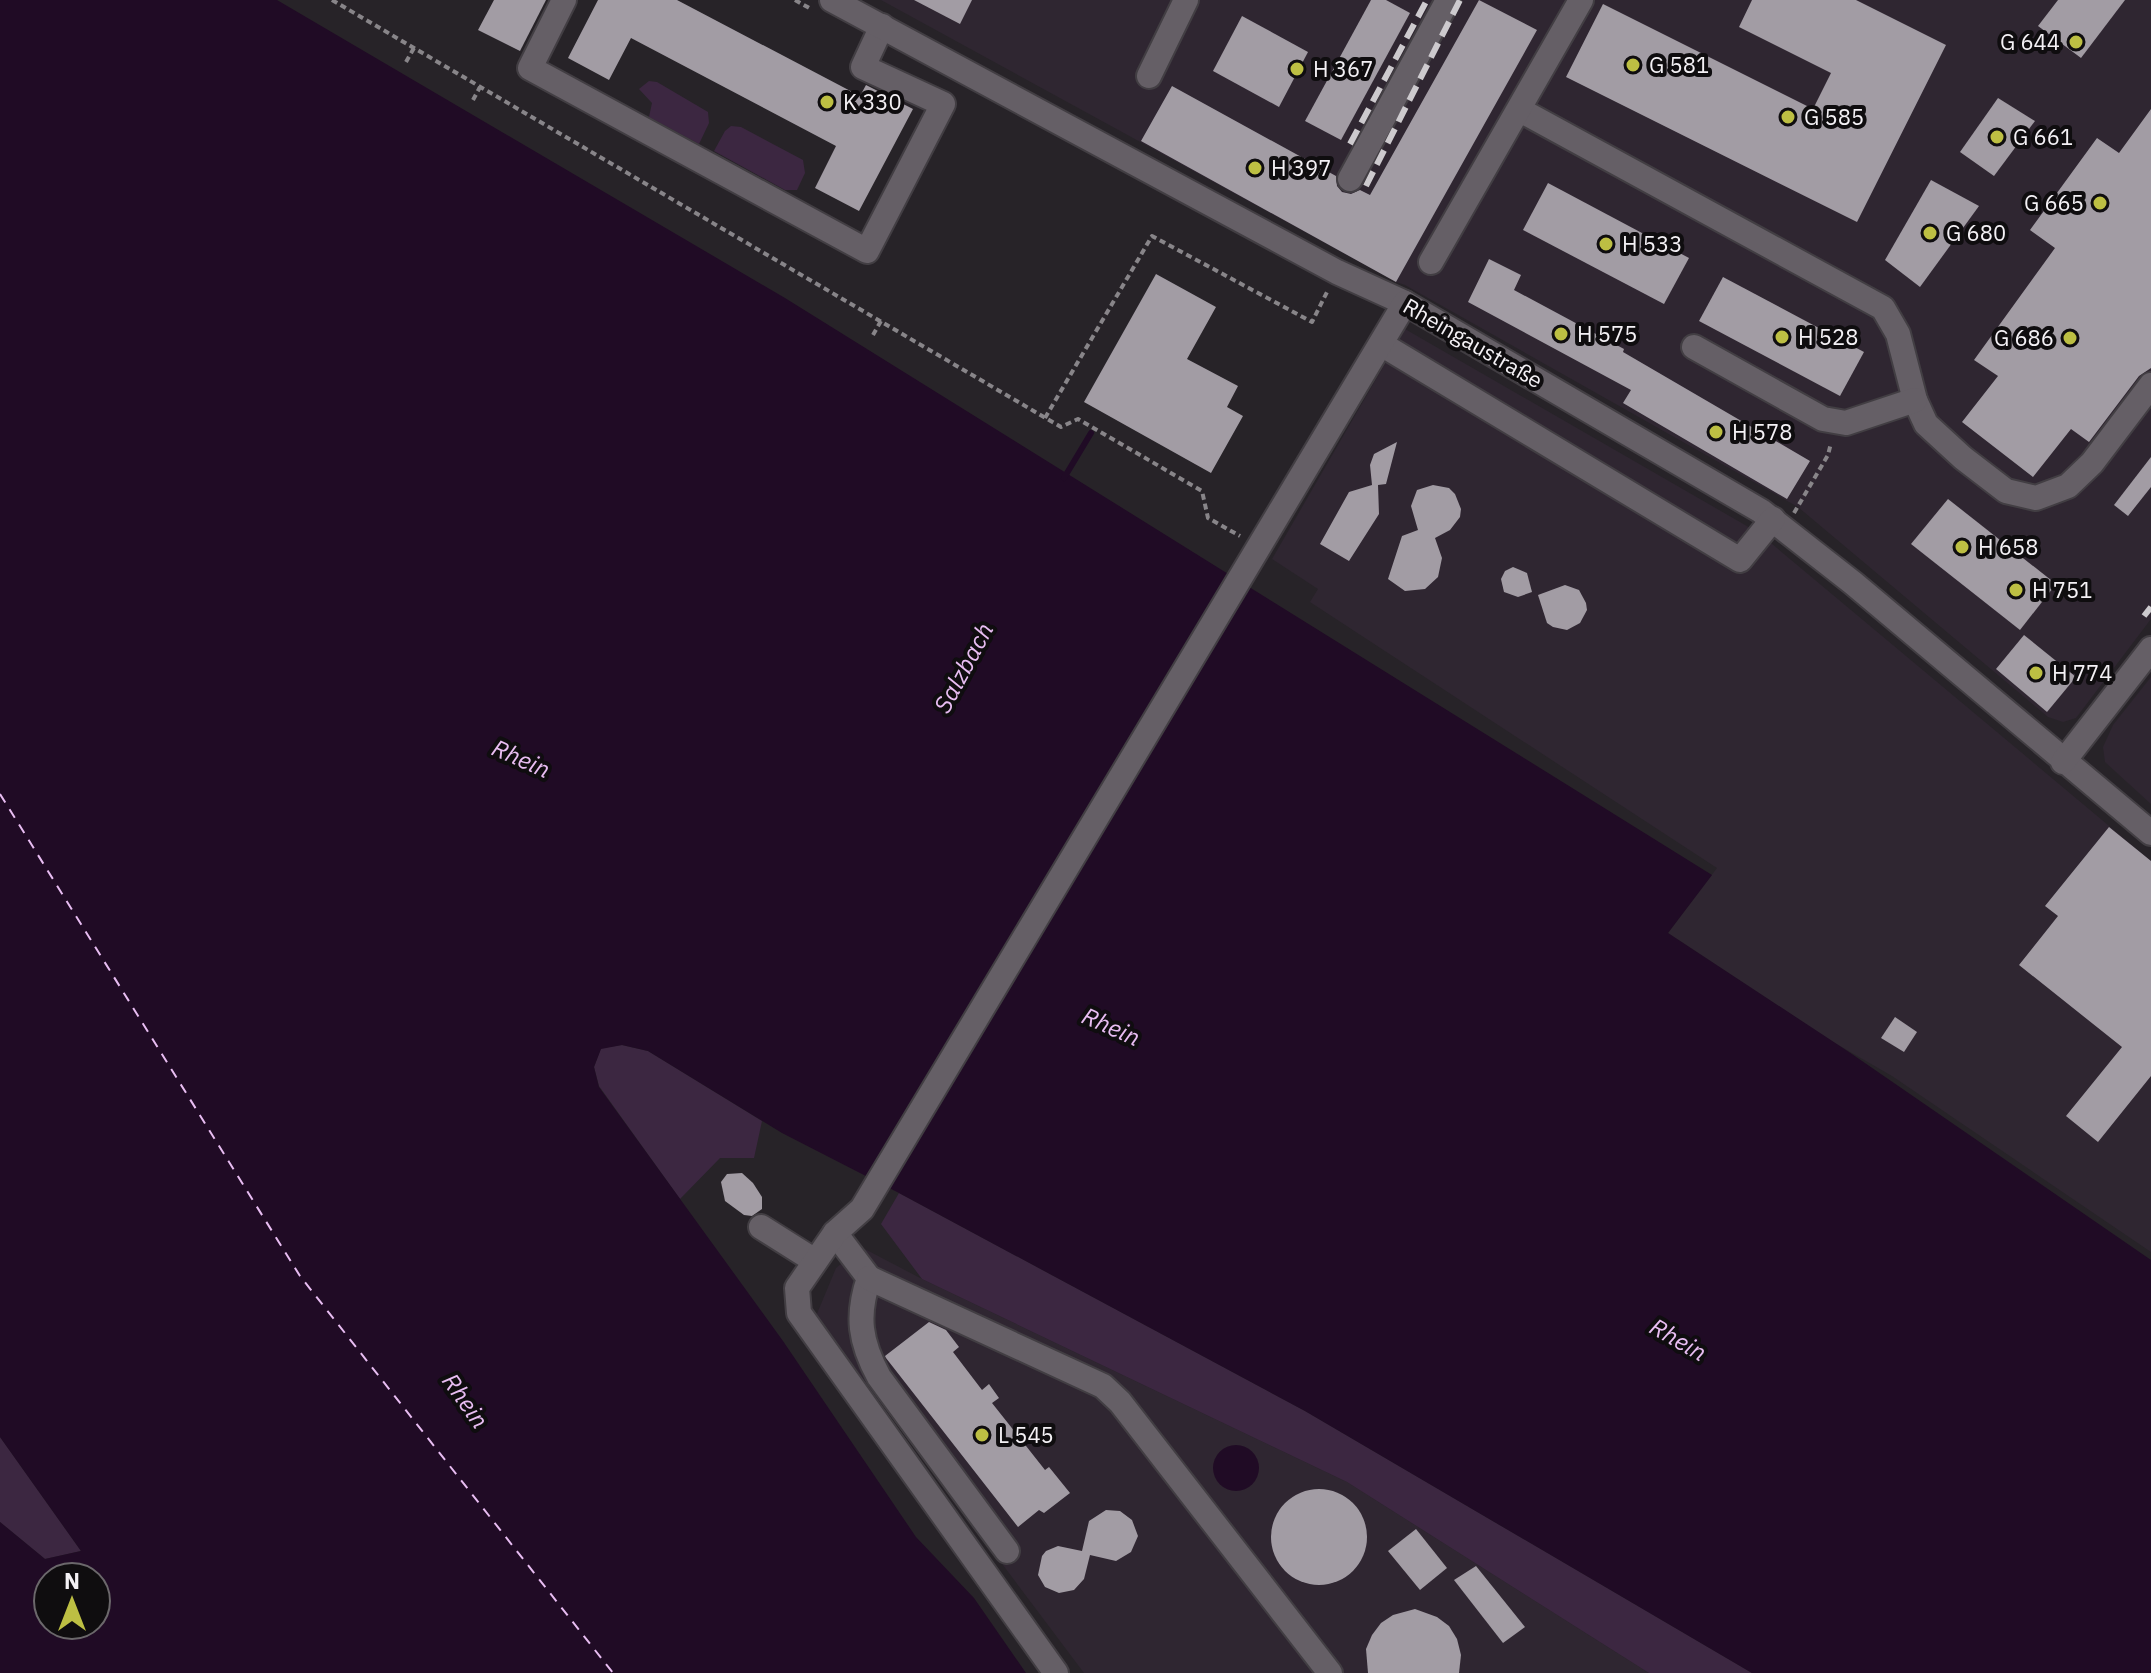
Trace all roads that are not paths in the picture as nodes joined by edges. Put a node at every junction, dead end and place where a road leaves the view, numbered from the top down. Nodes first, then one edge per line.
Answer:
1 (564, 0) edge
2 (832, 0) edge
3 (1186, 0) edge
4 (1448, 0) edge
5 (1581, 0) edge
6 (882, 26) junction
7 (1149, 76) dead end
8 (1520, 110) junction
9 (1350, 179) dead end
10 (1431, 262) dead end
11 (1405, 303) junction
12 (1381, 344) junction
13 (1694, 347) dead end
14 (2151, 385) edge
15 (1915, 400) junction
16 (1773, 519) junction
17 (2151, 649) edge
18 (2063, 762) junction
19 (2151, 833) edge
20 (761, 1227) dead end
21 (835, 1233) junction
22 (815, 1261) junction
23 (869, 1278) junction
24 (1007, 1551) dead end
25 (1056, 1673) edge
26 (1330, 1673) edge

1 - 6 street
2 - 6 street, Rheingaustraße
3 - 7 street
4 - 9 street
5 - 8 street
6 - 11 street, Rheingaustraße
8 - 10 street
8 - 15 street
11 - 12 street
11 - 16 street, Rheingaustraße
12 - 16 street
12 - 21 street
13 - 15 street
14 - 15 street
16 - 18 street, Rheingaustraße
17 - 18 street
18 - 19 street, Rheingaustraße
20 - 22 street
21 - 22 street
21 - 23 street
22 - 25 street
23 - 24 street
23 - 26 street

